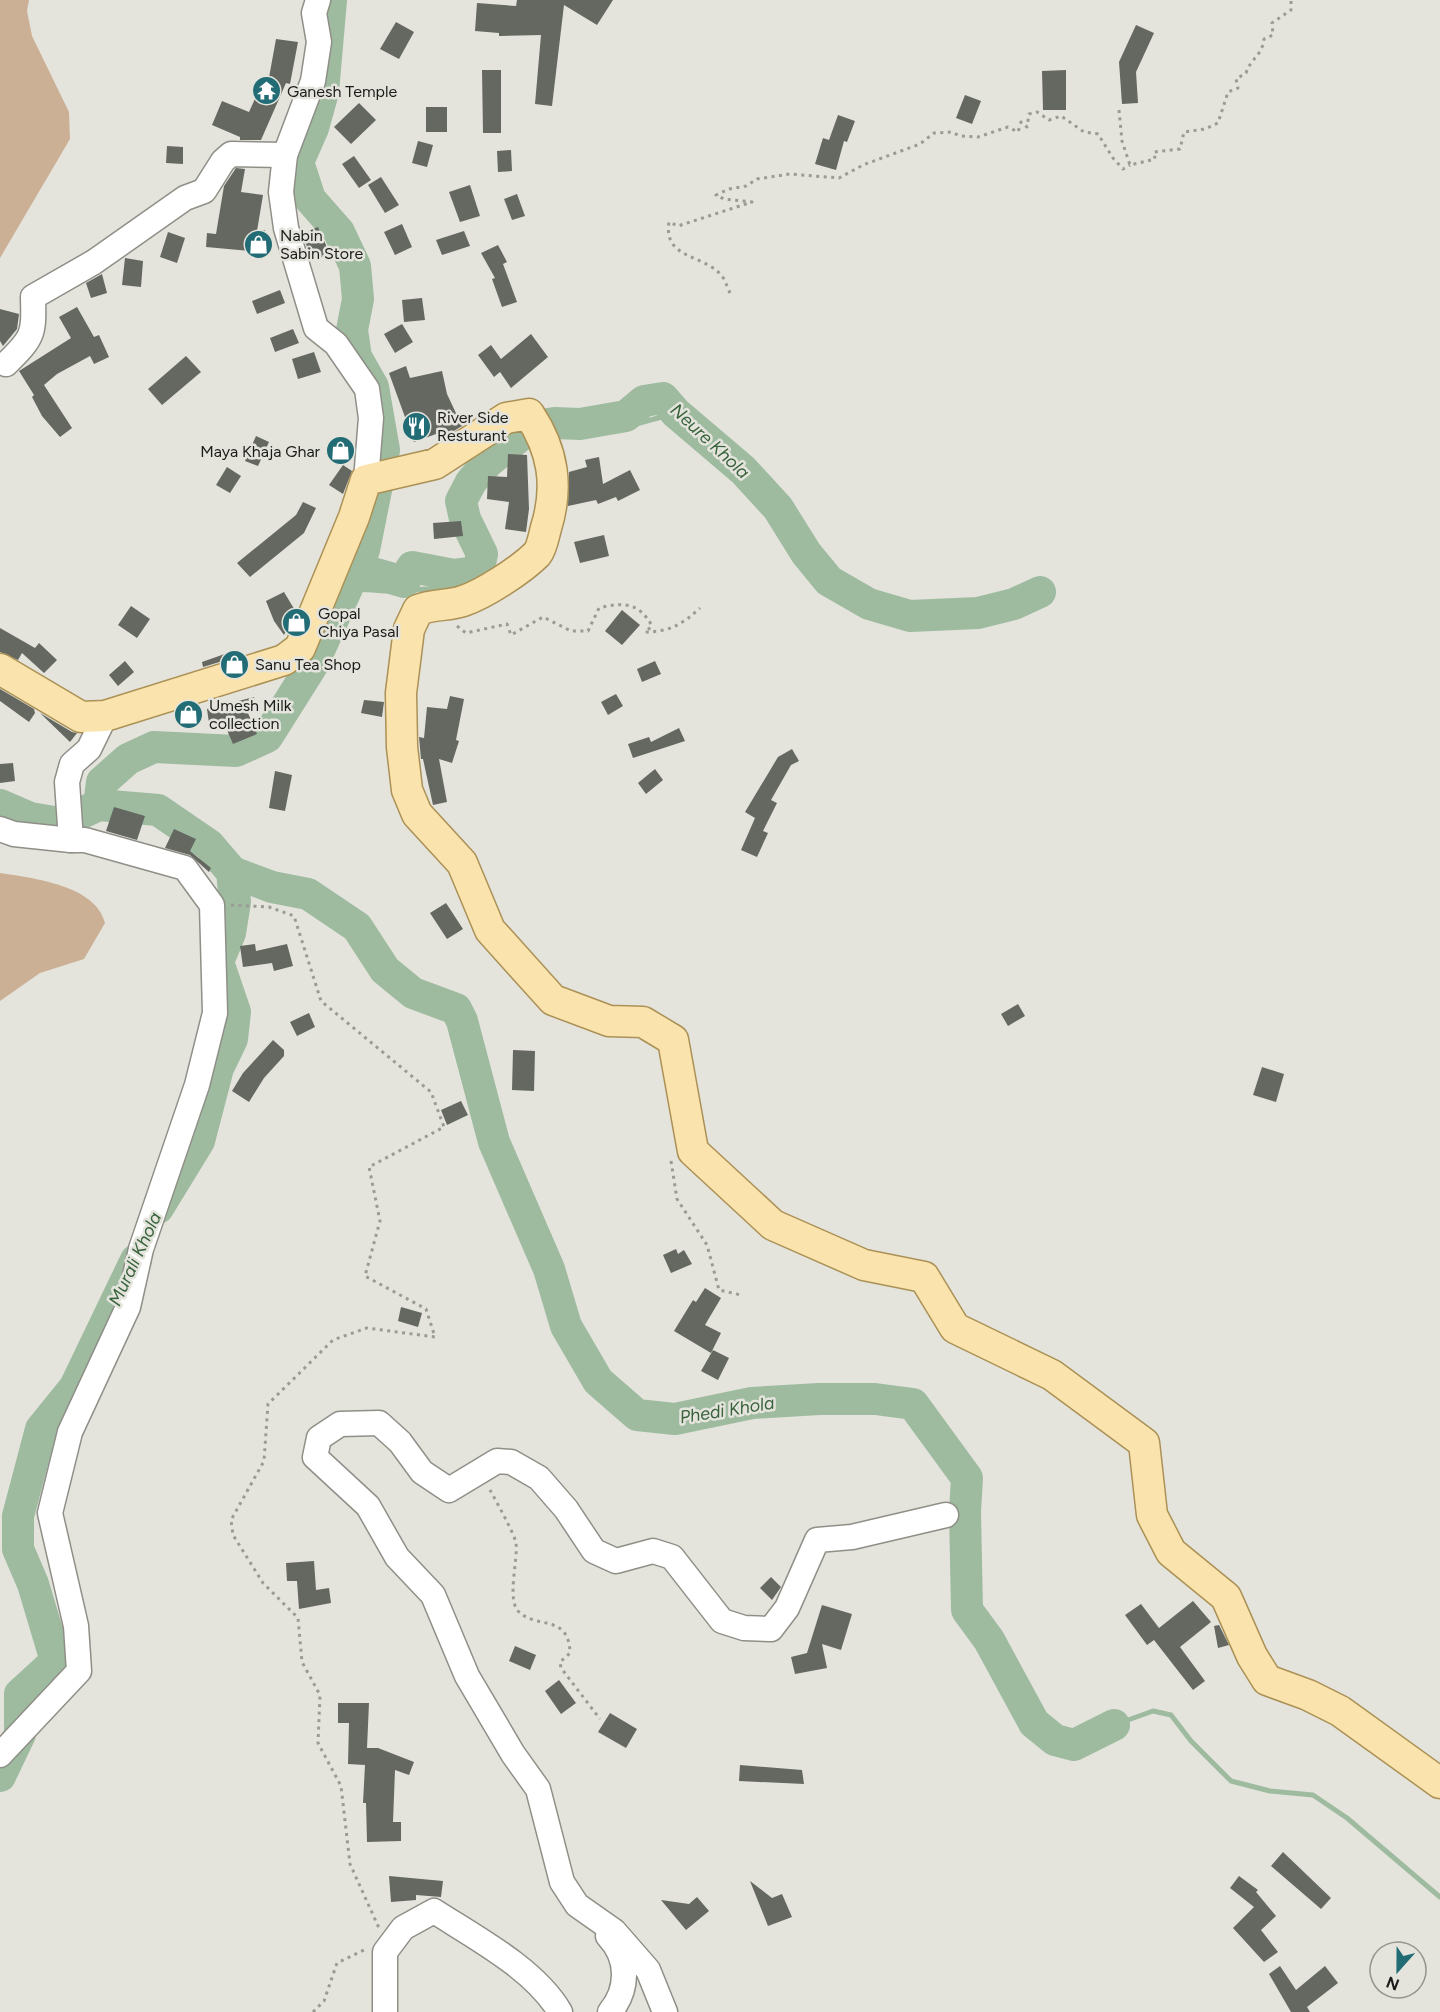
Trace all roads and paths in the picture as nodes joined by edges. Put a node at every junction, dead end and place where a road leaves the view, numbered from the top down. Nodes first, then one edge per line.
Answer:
1 (318, 0) edge
2 (1291, 0) edge
3 (1119, 110) dead end
4 (285, 155) junction
5 (1130, 165) junction
6 (730, 292) dead end
7 (6, 364) dead end
8 (366, 480) junction
9 (431, 605) junction
10 (700, 608) dead end
11 (0, 669) edge
12 (105, 716) junction
13 (0, 829) edge
14 (70, 833) junction
15 (247, 905) dead end
16 (476, 1474) junction
17 (946, 1515) dead end
18 (600, 1719) dead end
19 (0, 1755) edge
20 (1440, 1783) edge
21 (577, 1905) junction
22 (382, 1948) junction
23 (313, 2012) edge
24 (385, 2012) edge
25 (560, 2012) edge
26 (610, 2012) edge
27 (665, 2012) edge

1 - 4 street
2 - 5 path
3 - 5 path
4 - 7 street
4 - 8 street
5 - 6 path
8 - 9 main road
8 - 12 main road
9 - 10 path
9 - 20 main road
11 - 12 main road
12 - 14 street
13 - 14 street
14 - 19 street
15 - 22 path
16 - 17 street
16 - 18 path
16 - 21 street
21 - 26 street
21 - 27 street
22 - 23 path
22 - 24 street
22 - 25 street

